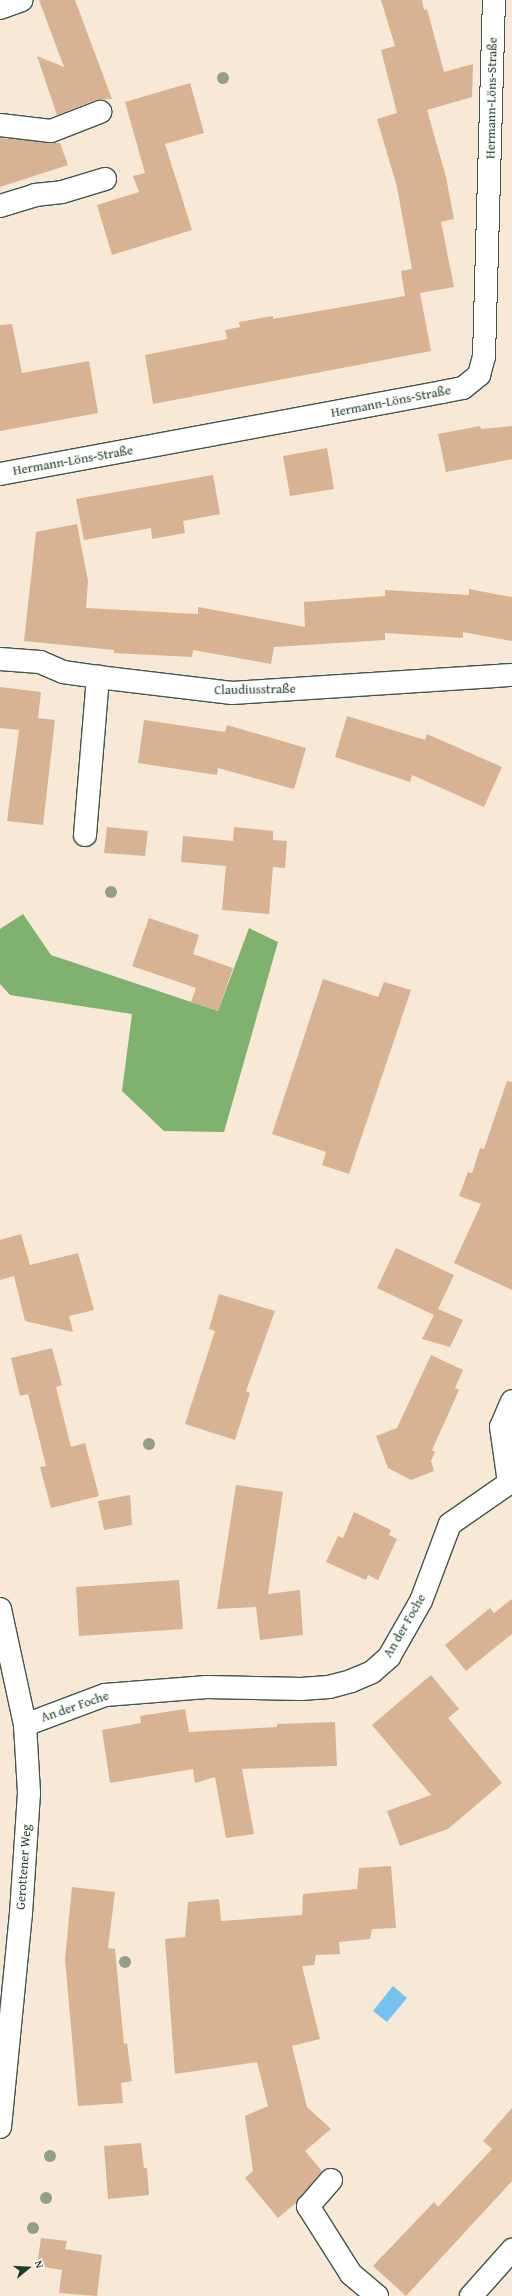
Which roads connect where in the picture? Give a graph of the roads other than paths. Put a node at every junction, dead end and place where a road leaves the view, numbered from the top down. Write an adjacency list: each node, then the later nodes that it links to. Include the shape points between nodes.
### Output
1 (22, 0): 3 (street)
2 (494, 0): 8 (street, Hermann-Löns-Straße, via 484,356 479,375 463,388)
3 (0, 8)
4 (100, 112): 5 (street, via 51,131)
5 (0, 125)
6 (105, 179): 7 (street)
7 (0, 206)
8 (0, 474)
9 (0, 659): 11 (street, Claudiusstraße, via 40,662 63,672)
10 (512, 674): 11 (street, Claudiusstraße, via 232,693)
11 (98, 677): 12 (street)
12 (85, 835)
13 (512, 1401): 14 (street, An der Foche, via 501,1427)
14 (511, 1482): 16 (street, An der Foche, via 450,1524 421,1601 389,1657 372,1672 351,1681 322,1687 207,1687 105,1695)
15 (0, 1609): 16 (street, Gerottener Weg)
16 (25, 1725): 17 (street, Gerottener Weg, via 29,1793)
17 (0, 2127)
18 (331, 2180): 20 (street, via 308,2206 351,2274)
19 (512, 2250): 21 (street)
20 (377, 2296)
21 (471, 2296)

